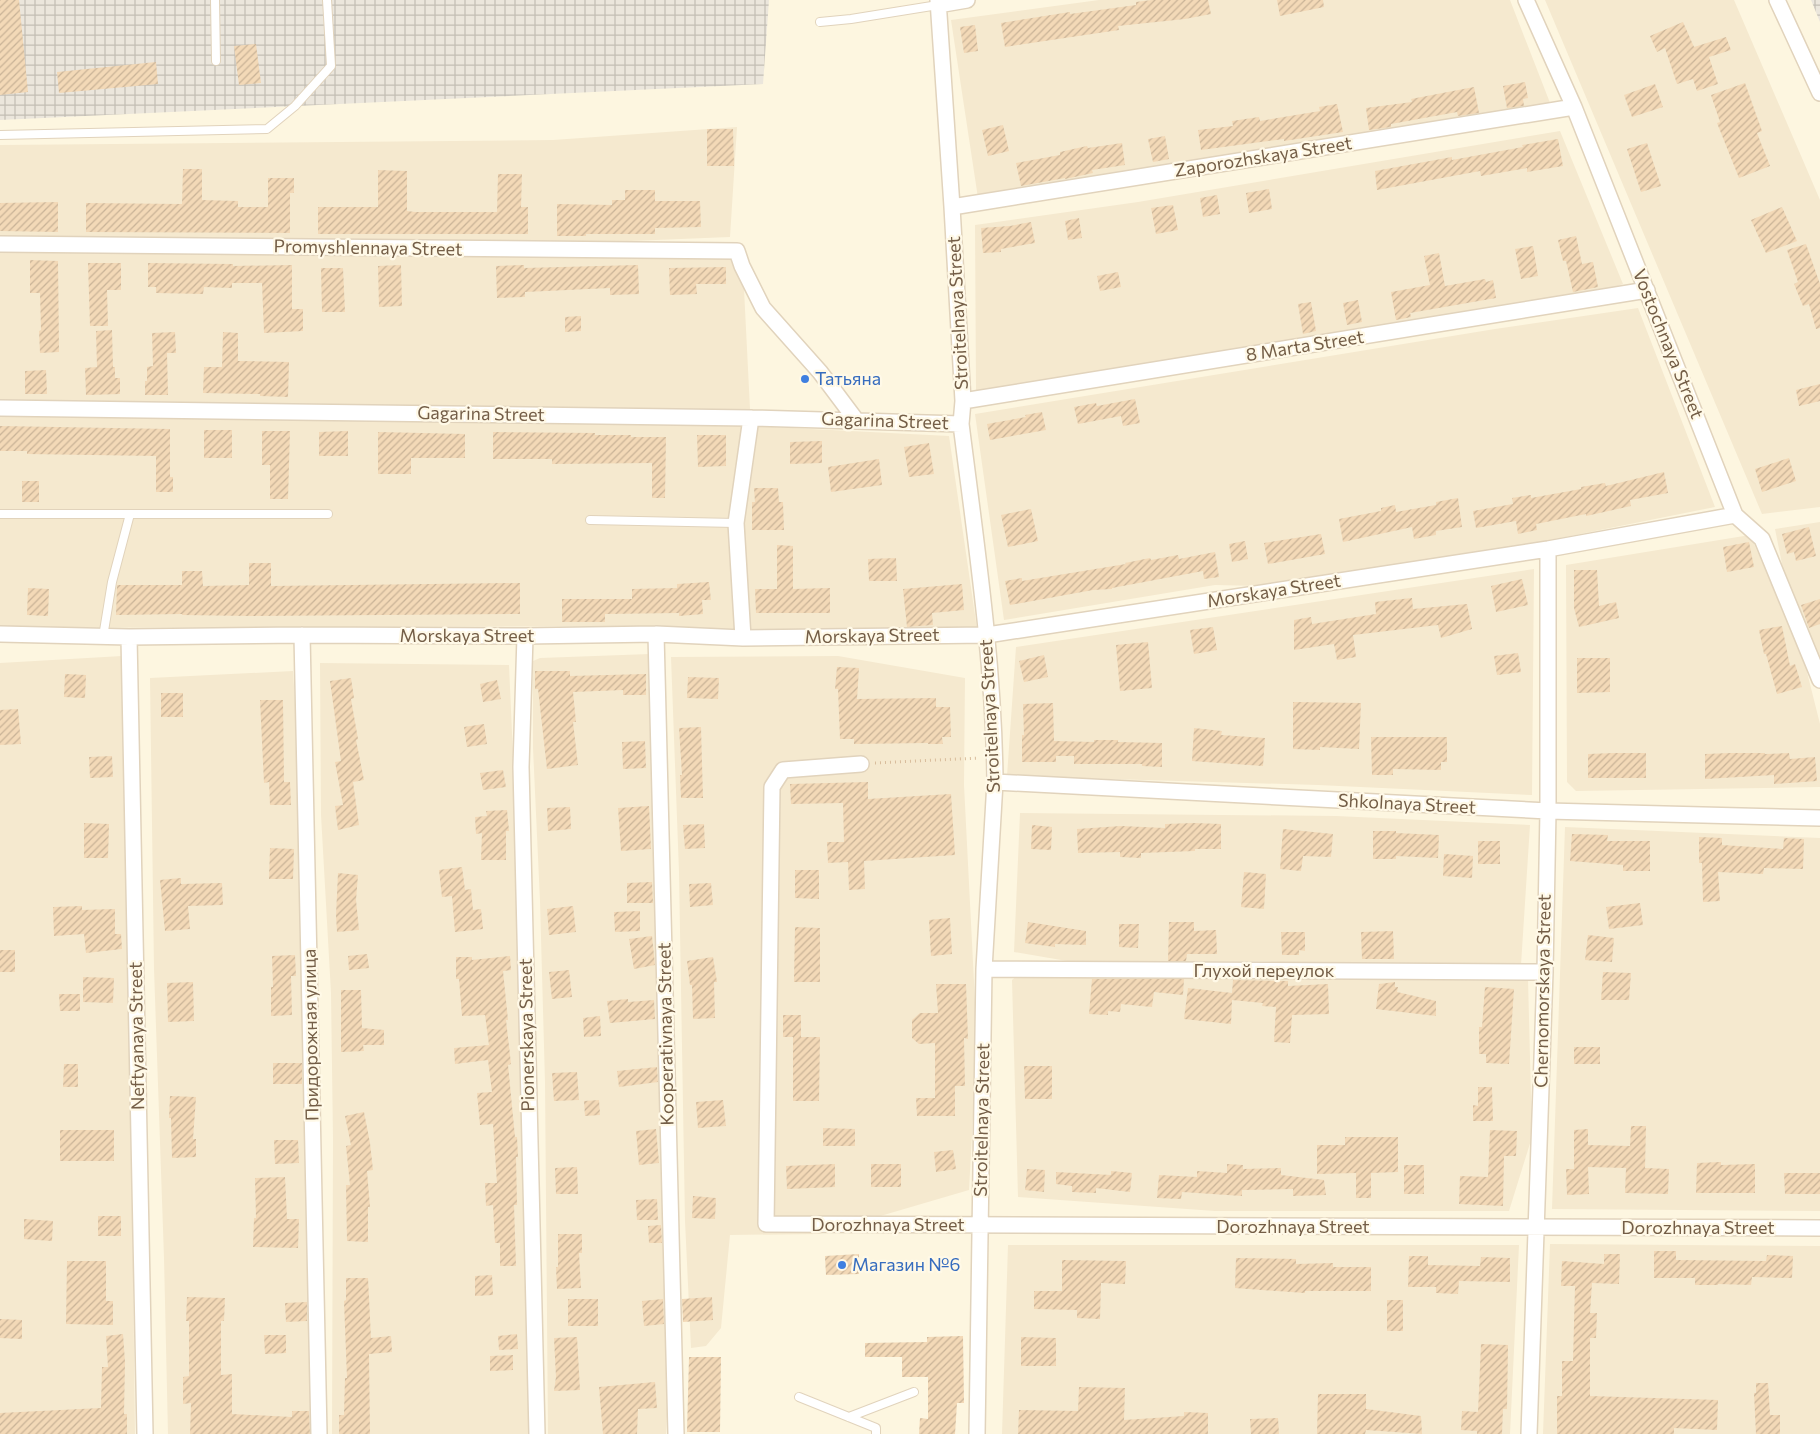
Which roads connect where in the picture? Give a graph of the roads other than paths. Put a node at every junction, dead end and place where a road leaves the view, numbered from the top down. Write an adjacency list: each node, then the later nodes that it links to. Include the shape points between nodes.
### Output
1 (215, 0): 8 (lane)
2 (327, 0): 11 (lane, via 331,66 295,106 267,129)
3 (968, 0): 6 (street)
4 (1526, 0): 10 (street, Vostochnaya Street)
5 (1777, 0): 9 (street)
6 (938, 2): 7 (lane); 12 (street, Stroitelnaya Street)
7 (820, 22)
8 (216, 61)
9 (1820, 93)
10 (1574, 107): 12 (street, Zaporozhskaya Street); 14 (street, Vostochnaya Street)
11 (0, 136)
12 (952, 207): 15 (street, Stroitelnaya Street)
13 (0, 244): 18 (street, Promyshlennaya Street, via 737,251 763,308 820,372)
14 (1646, 290): 15 (street, 8 Marta Street); 23 (street, Vostochnaya Street)
15 (963, 401): 19 (street, Stroitelnaya Street)
16 (0, 408): 17 (street, Gagarina Street)
17 (751, 418): 18 (street, Gagarina Street); 25 (street)
18 (856, 420): 19 (street, Gagarina Street)
19 (961, 424): 30 (street, Stroitelnaya Street)
20 (0, 514): 21 (lane)
21 (130, 514): 22 (lane); 32 (lane, via 112,582)
22 (328, 514)
23 (1735, 515): 26 (street, Morskaya Street); 35 (street, Vostochnaya Street, via 1762,539)
24 (590, 520): 25 (lane)
25 (736, 523): 34 (street)
26 (1548, 549): 30 (street, Morskaya Street); 38 (street, Chernomorskaya Street)
27 (0, 634): 32 (street, Morskaya Street)
28 (656, 634): 31 (street, Morskaya Street); 34 (street, Morskaya Street); 51 (street, Kooperativnaya Street)
29 (302, 635): 31 (street, Morskaya Street); 33 (street, Morskaya Street); 49 (street, Придорожная улица)
30 (987, 635): 34 (street, Morskaya Street); 37 (street, Stroitelnaya Street)
31 (525, 636): 50 (street, Pionerskaya Street, via 521,766)
32 (103, 637): 33 (street, Morskaya Street)
33 (129, 637): 48 (street, Neftyanaya Street)
34 (743, 638)
35 (1820, 680)
36 (861, 764): 42 (street, Dorozhnaya Street, via 783,770 772,787 766,1224)
37 (995, 782): 38 (street, Shkolnaya Street); 40 (street, Stroitelnaya Street)
38 (1548, 811): 39 (street, Shkolnaya Street); 41 (street, Chernomorskaya Street)
39 (1820, 818)
40 (984, 969): 41 (street, Глухой переулок); 42 (street, Stroitelnaya Street)
41 (1545, 972): 43 (street, Chernomorskaya Street)
42 (980, 1226): 43 (street, Dorozhnaya Street); 53 (street, Stroitelnaya Street)
43 (1536, 1228): 44 (street, Dorozhnaya Street); 54 (street, Chernomorskaya Street)
44 (1820, 1228)
45 (914, 1392): 47 (lane)
46 (799, 1397): 47 (lane)
47 (849, 1417): 52 (lane, via 876,1428)
48 (145, 1434)
49 (319, 1434)
50 (537, 1434)
51 (676, 1434)
52 (876, 1434)
53 (977, 1434)
54 (1529, 1434)

